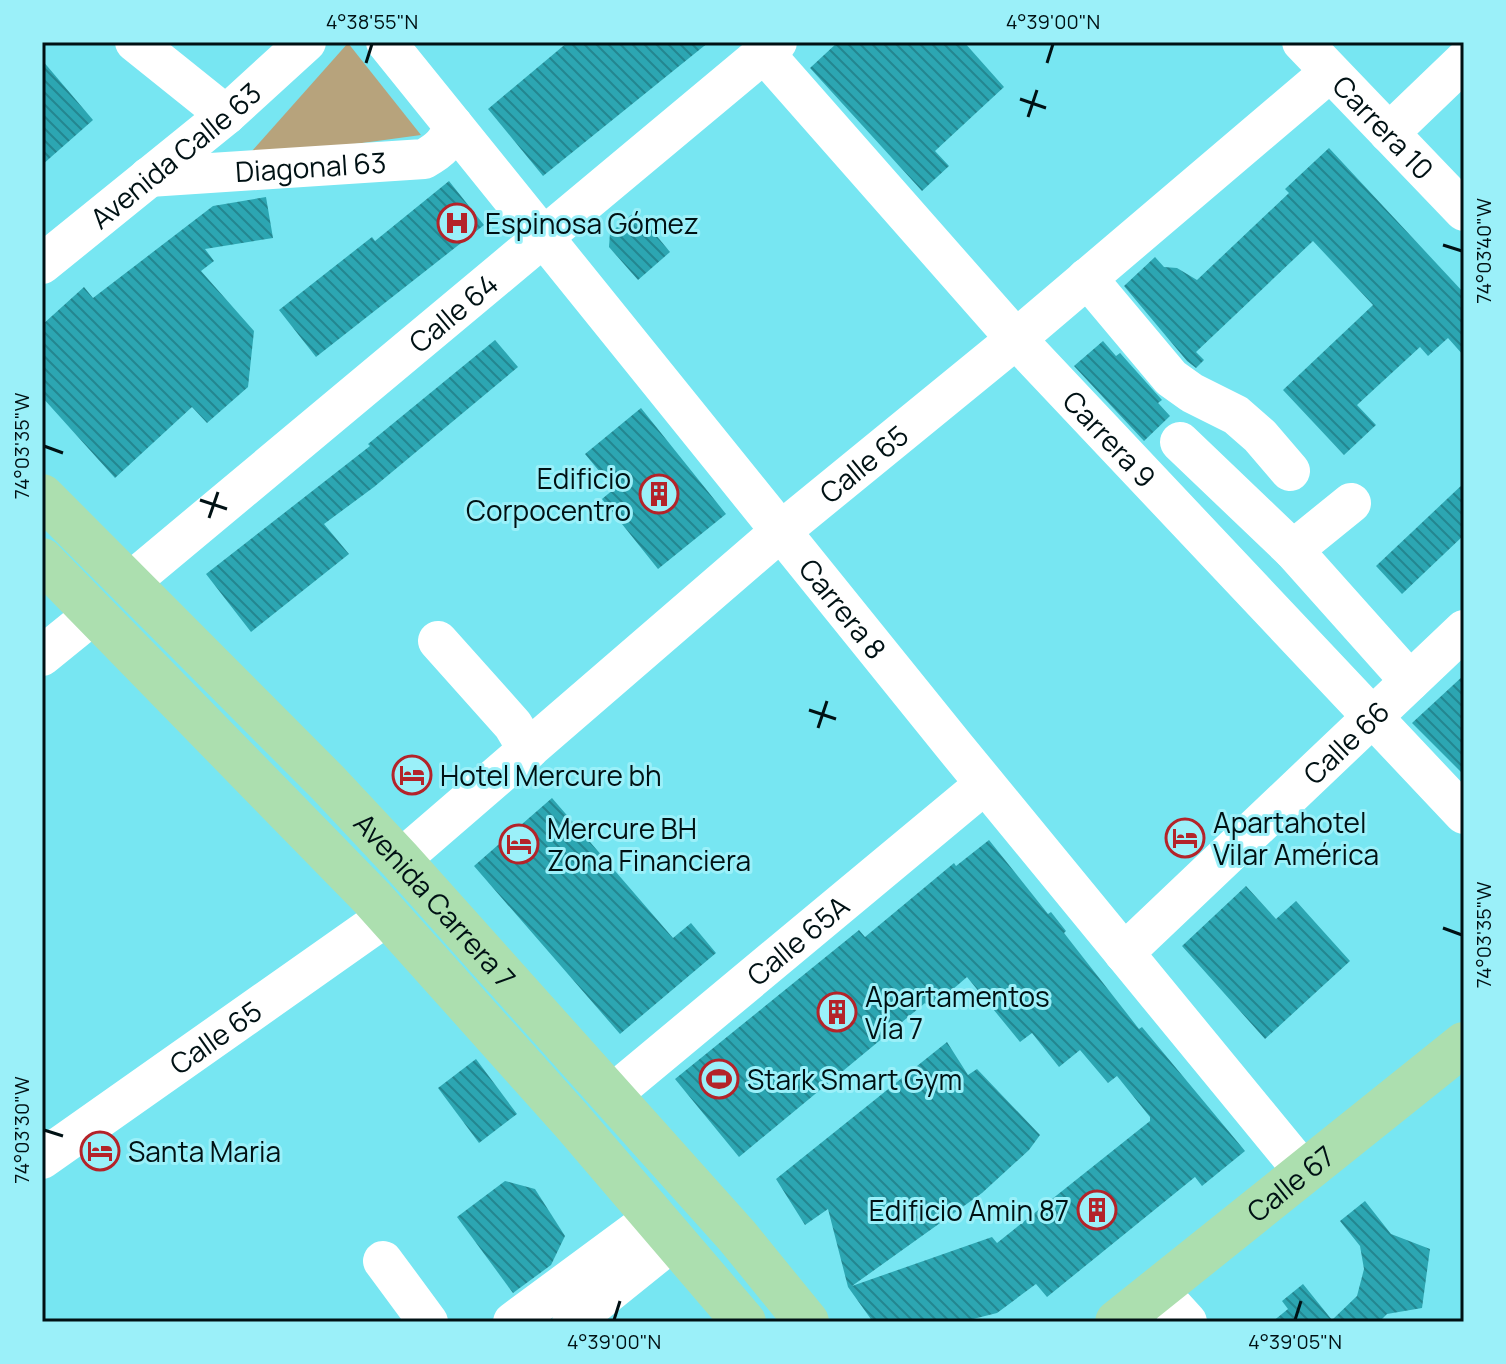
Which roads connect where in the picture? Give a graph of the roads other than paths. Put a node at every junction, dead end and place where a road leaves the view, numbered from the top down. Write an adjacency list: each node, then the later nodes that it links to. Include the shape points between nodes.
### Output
1 (135, 42): 8 (street)
2 (306, 42): 8 (street, Avenida Calle 63)
3 (386, 42): 9 (street, Carrera 8)
4 (1302, 42): 7 (street, Carrera 10)
5 (771, 48): 13 (street, Calle 64); 16 (street, Carrera 9)
6 (1464, 61): 10 (street)
7 (1330, 72): 10 (street, Carrera 10); 15 (street, Calle 65)
8 (226, 115): 11 (street, Avenida Calle 63)
9 (453, 125): 11 (street, Diagonal 63, via 440,150 424,159); 13 (street, Carrera 8)
10 (1389, 133): 12 (street, Carrera 10)
11 (149, 177): 14 (street, Avenida Calle 63)
12 (1464, 211)
13 (544, 237): 21 (street, Carrera 8); 24 (street, Calle 64)
14 (42, 264)
15 (1087, 278): 16 (street, Calle 65); 18 (street, via 1171,378 1236,415)
16 (1016, 339): 21 (street, Calle 65); 30 (street, Carrera 9)
17 (1180, 442): 22 (street)
18 (1290, 471)
19 (42, 496): 24 (main road, Avenida Carrera 7)
20 (1351, 503): 22 (street)
21 (781, 531): 31 (street, Calle 65); 32 (street, Carrera 8)
22 (1293, 550): 29 (street)
23 (42, 560): 25 (main road, Avenida Carrera 7)
24 (129, 583): 34 (main road, Avenida Carrera 7)
25 (95, 613): 28 (street); 35 (main road, Avenida Carrera 7)
26 (1464, 630): 29 (street, Calle 66)
27 (438, 641): 31 (street, via 513,725)
28 (42, 656)
29 (1410, 681): 30 (street, Calle 66)
30 (1374, 716): 33 (street, Carrera 9); 36 (street, Calle 66)
31 (528, 750): 34 (street, Calle 65)
32 (985, 784): 36 (street, Carrera 8); 38 (street, Calle 65A)
33 (1464, 814)
34 (400, 860): 38 (main road, Avenida Carrera 7)
35 (387, 916): 39 (street, Calle 65); 41 (main road, Avenida Carrera 7)
36 (1124, 953): 40 (street, Carrera 8)
37 (1464, 1044): 40 (main road, Calle 67)
38 (610, 1096): 48 (main road, Avenida Carrera 7)
39 (42, 1159)
40 (1304, 1172): 43 (main road, Calle 67)
41 (665, 1228): 45 (street); 46 (street); 47 (main road, Avenida Carrera 7)
42 (383, 1261): 44 (street)
43 (1157, 1289): 49 (main road, Calle 67); 50 (street)
44 (428, 1322)
45 (513, 1322)
46 (572, 1322)
47 (744, 1322)
48 (807, 1322)
49 (1117, 1322)
50 (1187, 1322)

